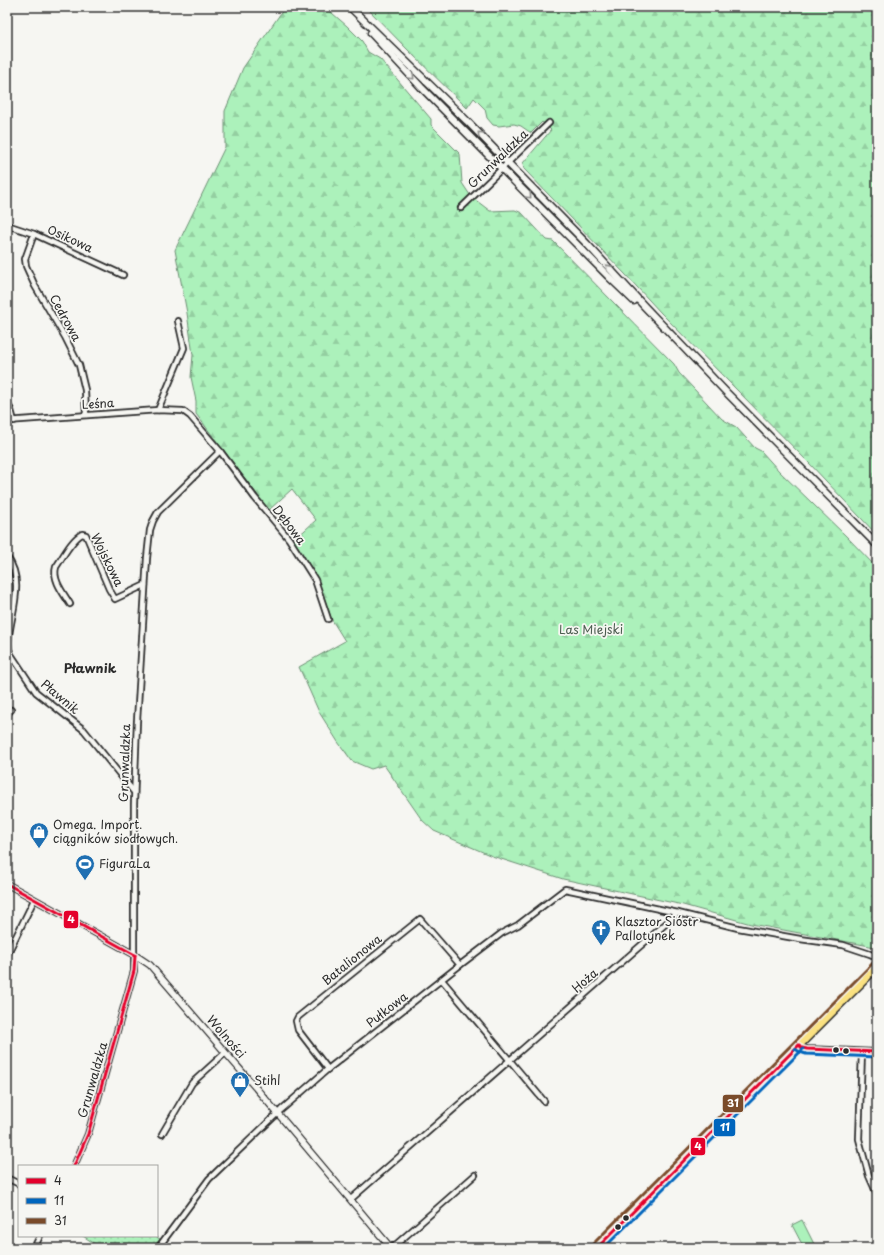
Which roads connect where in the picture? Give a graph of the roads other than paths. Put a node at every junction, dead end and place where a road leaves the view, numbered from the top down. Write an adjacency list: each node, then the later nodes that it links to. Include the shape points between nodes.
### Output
1 (349, 7): 3 (main road, one-way to 1); 4 (main road, one-way to 4, via 421,87)
2 (549, 124): 3 (street, Grunwaldzka)
3 (507, 163): 4 (street, Grunwaldzka); 10 (main road, one-way to 3)
4 (502, 168): 5 (street, Grunwaldzka); 10 (main road, one-way to 10, via 608,276)
5 (462, 208)
6 (7, 225): 7 (street, Osikowa)
7 (34, 234): 8 (street, Osikowa); 13 (street, Cedrowa, via 25,260 26,266 79,365 85,390)
8 (123, 275)
9 (178, 321): 12 (street, via 184,348)
10 (664, 327): 18 (main road)
11 (7, 403): 16 (street)
12 (158, 410): 13 (street, Leśna); 14 (street, Leśna, via 183,411)
13 (86, 415): 16 (street, Leśna)
14 (190, 416): 17 (street, Dębowa)
15 (7, 421): 16 (street, Leśna)
16 (14, 421)
17 (220, 451): 20 (street, Grunwaldzka, via 158,512 150,530); 22 (street, Dębowa, via 289,539 315,580)
18 (877, 545)
19 (7, 557): 23 (street, Pławnik, via 16,575 8,638 10,653 36,692 84,730)
20 (145, 585): 21 (street, Wojskowa, via 115,599 86,535 82,534 74,540 54,571 57,582); 23 (street, Grunwaldzka)
21 (70, 604)
22 (328, 619)
23 (134, 792): 28 (street, Grunwaldzka)
24 (7, 884): 25 (street, Wolności)
25 (34, 900): 27 (street); 28 (street, Wolności)
26 (678, 913): 29 (street, via 738,928 843,945); 30 (street, Pułkowa, via 565,889); 37 (street, Hoża)
27 (7, 955)
28 (135, 955): 36 (street, Wolności, via 150,965); 42 (street, Grunwaldzka, via 134,971 88,1134)
29 (877, 958)
30 (460, 965): 32 (street, Pułkowa); 38 (street, Batalionowa, via 420,918 298,1017 298,1030)
31 (877, 967): 33 (main road)
32 (442, 980): 37 (street); 38 (street, Pułkowa)
33 (799, 1046): 34 (street, via 804,1049); 52 (main road)
34 (862, 1052): 35 (street); 46 (street, via 860,1139 869,1176)
35 (877, 1052)
36 (225, 1053): 40 (street, Wolności); 41 (street, via 192,1083)
37 (510, 1061): 39 (street); 47 (street, Hoża)
38 (328, 1069): 40 (street, Pułkowa)
39 (544, 1101)
40 (278, 1113): 47 (street, Wolności); 50 (street, Pułkowa, via 209,1179)
41 (162, 1134)
42 (74, 1165)
43 (475, 1175): 51 (street)
44 (7, 1178): 45 (street)
45 (18, 1184)
46 (877, 1194)
47 (351, 1199): 51 (street, Wolności)
48 (40, 1237): 49 (street)
49 (34, 1248)
50 (158, 1248)
51 (392, 1248)
52 (597, 1248)

